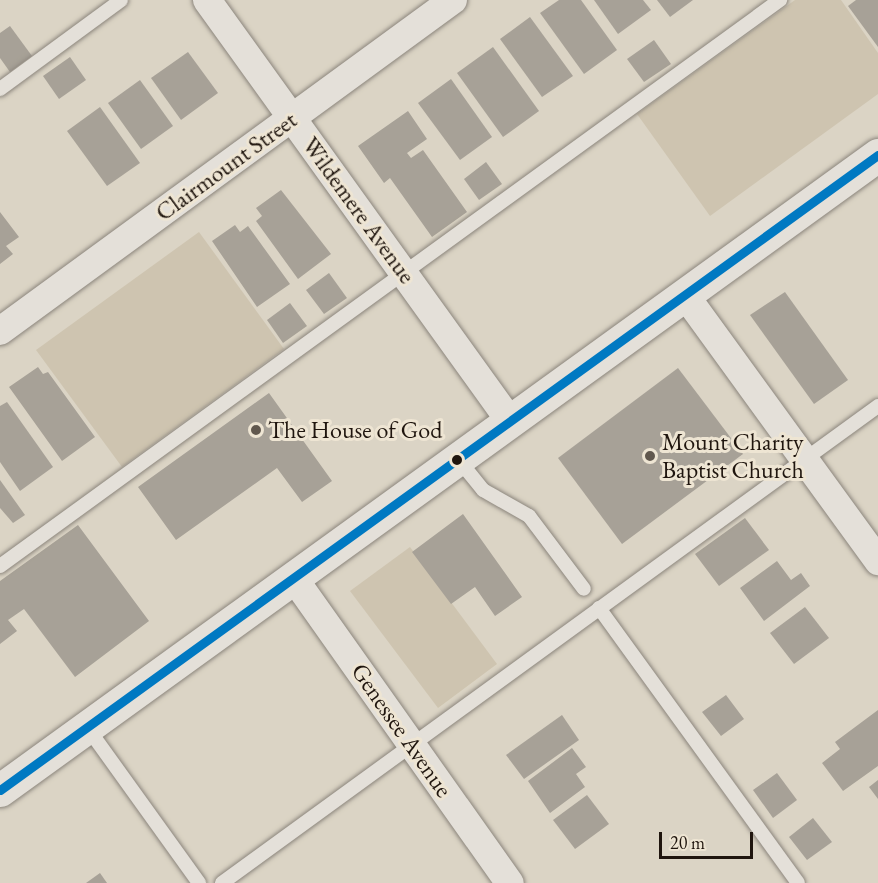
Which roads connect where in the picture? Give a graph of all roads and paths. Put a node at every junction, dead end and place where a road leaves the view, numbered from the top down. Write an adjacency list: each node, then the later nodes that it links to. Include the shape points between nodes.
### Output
1 (121, 0): 5 (lane)
2 (207, 0): 6 (street, Wildemere Avenue)
3 (453, 0): 6 (street, Clairmount Street)
4 (780, 0): 8 (lane)
5 (0, 89)
6 (292, 117): 8 (street, Wildemere Avenue); 10 (street, Clairmount Street)
7 (878, 155): 9 (street)
8 (403, 273): 12 (street, Wildemere Avenue); 16 (lane)
9 (685, 295): 12 (street); 14 (street)
10 (0, 331)
11 (878, 406): 14 (lane)
12 (510, 421): 13 (street)
13 (458, 459): 17 (street); 18 (lane, via 483,490 529,516)
14 (803, 460): 15 (street); 19 (lane)
15 (878, 561)
16 (0, 566)
17 (293, 578): 20 (street); 21 (street, Genessee Avenue)
18 (584, 589)
19 (599, 608): 21 (lane); 26 (lane)
20 (87, 727): 22 (street); 23 (lane)
21 (412, 745): 24 (lane); 25 (street, Genessee Avenue)
22 (0, 790)
23 (199, 883)
24 (222, 883)
25 (510, 883)
26 (798, 883)

